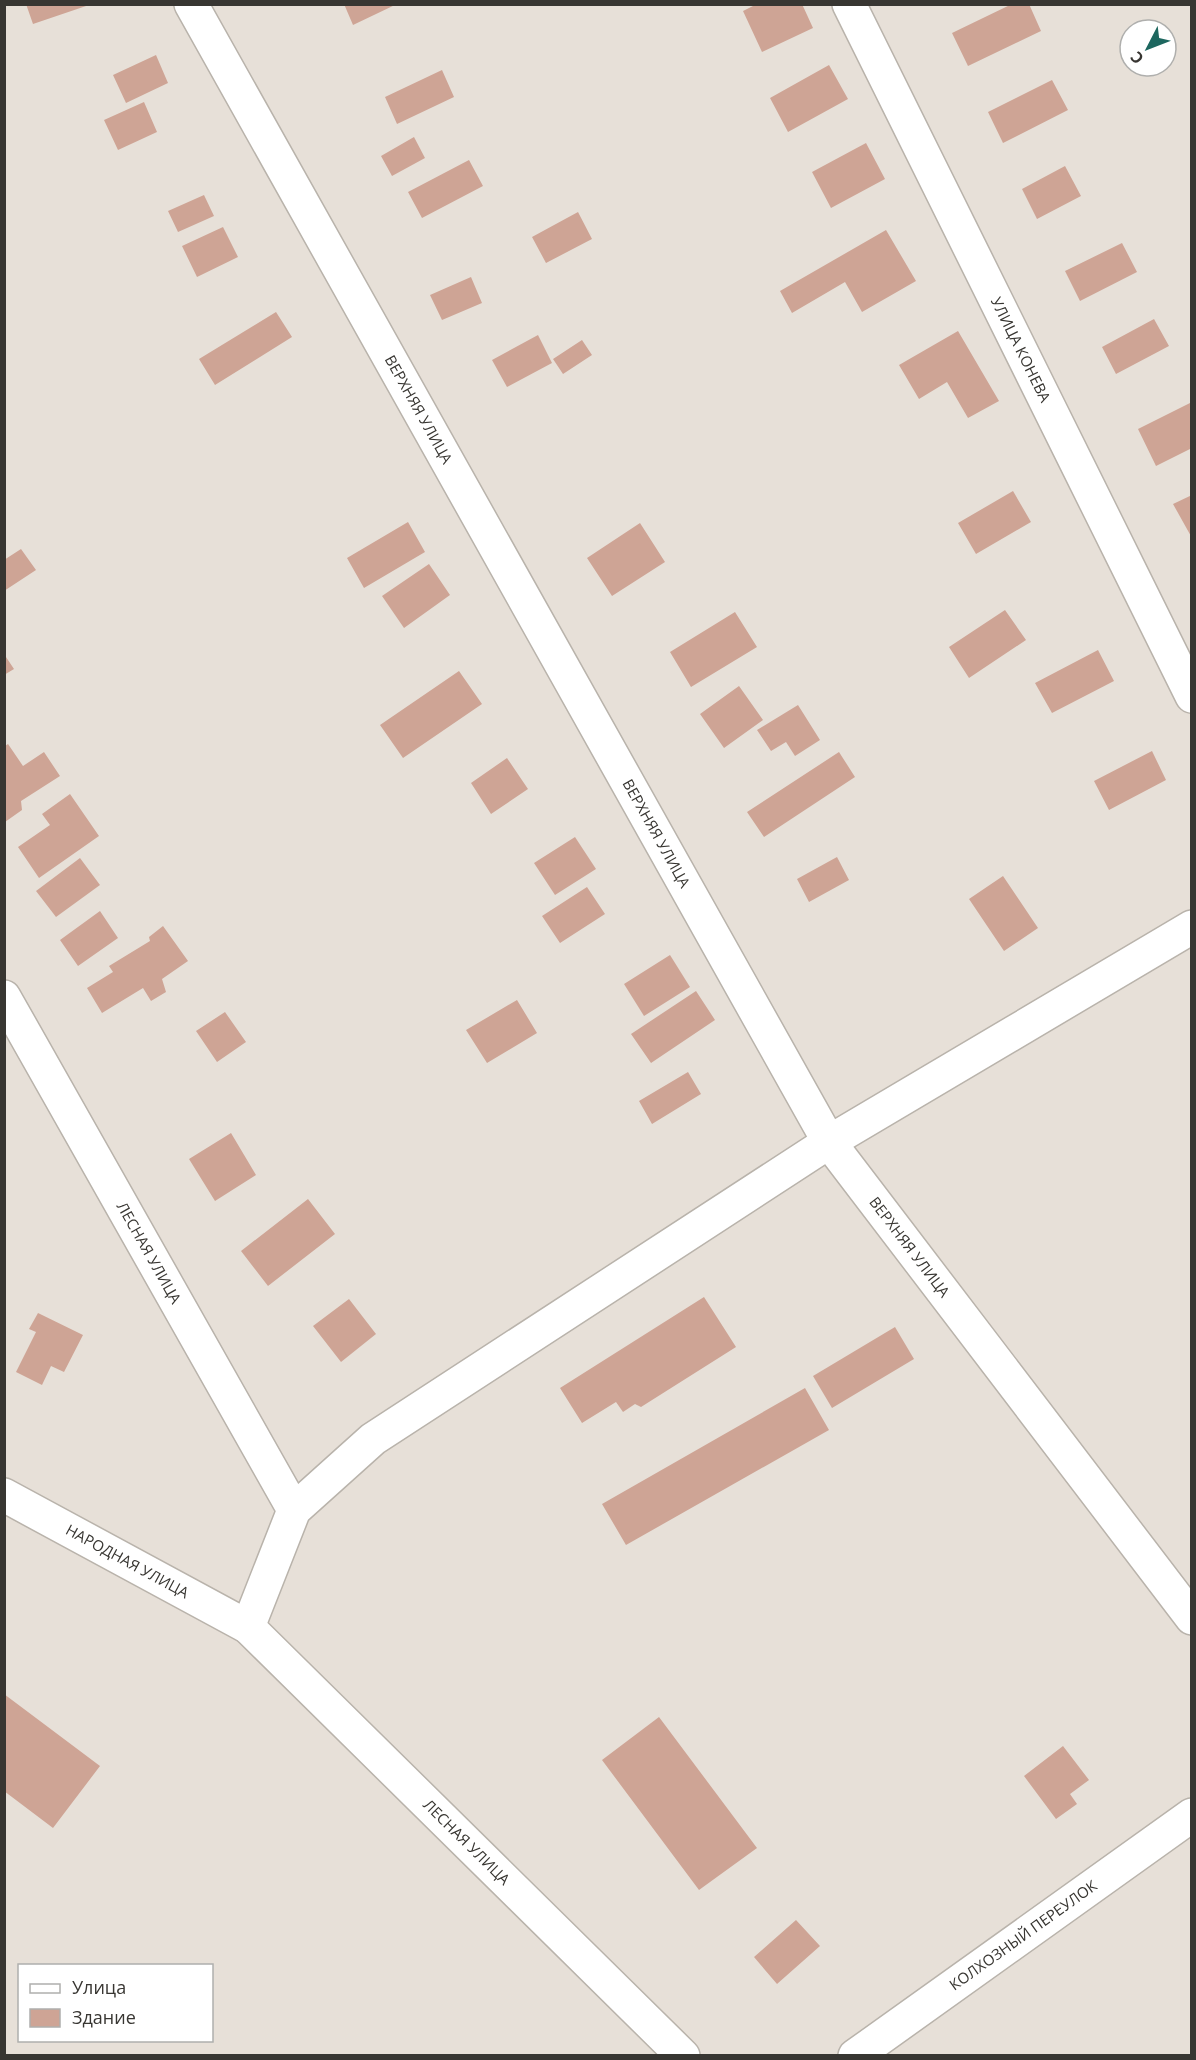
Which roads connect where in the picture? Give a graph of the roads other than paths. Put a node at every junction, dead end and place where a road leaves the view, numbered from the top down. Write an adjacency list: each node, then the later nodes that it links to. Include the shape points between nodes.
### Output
1 (191, 4): 6 (street, ВЕРХНЯЯ УЛИЦА)
2 (849, 4): 3 (street, УЛИЦА КОНЕВА)
3 (1191, 696)
4 (1191, 927): 6 (street)
5 (4, 997): 8 (street, ЛЕСНАЯ УЛИЦА)
6 (829, 1142): 8 (street, via 373,1439); 9 (street, ВЕРХНЯЯ УЛИЦА)
7 (4, 1495): 10 (street, НАРОДНАЯ УЛИЦА)
8 (294, 1510): 10 (street)
9 (1191, 1618)
10 (248, 1627): 12 (street, ЛЕСНАЯ УЛИЦА)
11 (1191, 1815): 13 (street, КОЛХОЗНЫЙ ПЕРЕУЛОК)
12 (683, 2055)
13 (855, 2055)

